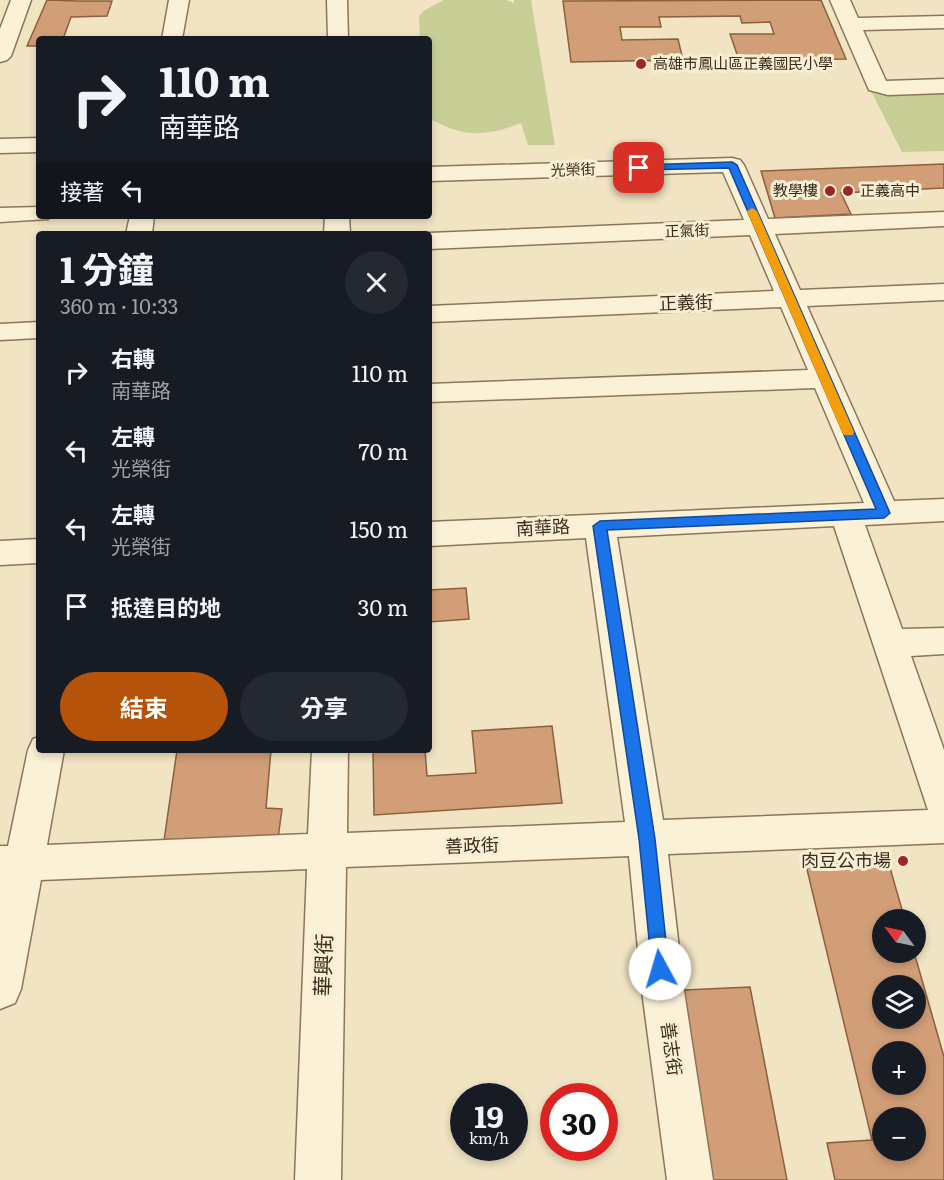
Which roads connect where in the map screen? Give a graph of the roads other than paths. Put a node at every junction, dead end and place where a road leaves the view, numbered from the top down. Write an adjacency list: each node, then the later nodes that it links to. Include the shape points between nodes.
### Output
1 (21, 0): 9 (street)
2 (179, 0): 7 (street)
3 (337, 0): 8 (street)
4 (840, 0): 6 (street)
5 (944, 22): 6 (street)
6 (850, 24): 10 (street, via 877,85)
7 (173, 36)
8 (338, 36)
9 (0, 56)
10 (944, 86)
11 (36, 145): 12 (street)
12 (0, 146)
13 (432, 174): 17 (street, 光榮街, via 732,165)
14 (36, 214): 15 (street)
15 (0, 215)
16 (944, 219): 17 (street, 正氣街)
17 (760, 229): 18 (street, 正氣街); 20 (street, 光榮街)
18 (432, 241)
19 (944, 292): 20 (street, 正義街)
20 (789, 298): 21 (street, 正義街); 24 (street, 光榮街)
21 (432, 314)
22 (36, 330): 23 (street)
23 (0, 332)
24 (825, 379): 25 (street); 27 (street, 光榮街)
25 (432, 393)
26 (944, 510): 27 (street, 南華路)
27 (884, 513): 28 (street, 南華路)
28 (846, 515): 29 (street, 南華路); 34 (street)
29 (600, 526): 30 (street, 南華路); 40 (street, 善志街)
30 (432, 534)
31 (36, 551): 32 (street)
32 (0, 553)
33 (944, 640): 34 (street)
34 (890, 643): 35 (street)
35 (930, 722): 38 (street)
36 (44, 753): 42 (street)
37 (330, 753): 41 (street, 華興街)
38 (944, 804)
39 (944, 826): 40 (street, 善政街)
40 (647, 839): 41 (street, 善政街); 45 (street, 善志街, via 663,991)
41 (328, 851): 42 (street, 善政街); 44 (street, 華興街)
42 (12, 863): 43 (street)
43 (0, 989)
44 (318, 1180)
45 (690, 1180)

